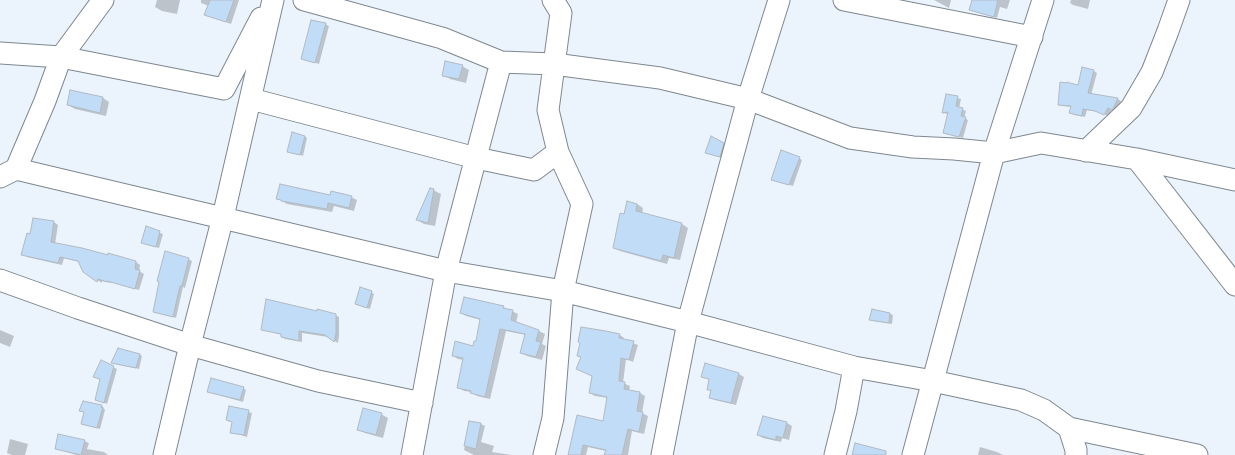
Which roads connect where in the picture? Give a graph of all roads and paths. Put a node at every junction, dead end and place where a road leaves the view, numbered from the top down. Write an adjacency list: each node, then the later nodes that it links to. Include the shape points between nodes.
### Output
1 (102, 0): 11 (street)
2 (272, 0): 11 (street, via 224,90); 14 (street)
3 (304, 0): 12 (street, via 442,38)
4 (553, 0): 13 (street, via 561,13)
5 (779, 0): 15 (street)
6 (844, 0): 9 (street)
7 (1043, 0): 9 (street)
8 (1179, 0): 16 (street, via 1152,72 1131,108)
9 (1032, 37): 18 (street)
10 (0, 54): 11 (street)
11 (61, 57): 21 (street, via 45,101)
12 (501, 62): 13 (street); 19 (street)
13 (554, 64): 15 (street, via 660,78); 17 (street, via 548,110)
14 (251, 99): 19 (street); 23 (street)
15 (748, 99): 18 (street, via 850,138 913,147); 28 (street)
16 (1086, 151): 18 (street, via 1041,144); 20 (street)
17 (558, 152): 19 (street, via 534,170); 27 (street, via 582,204)
18 (994, 153): 31 (street)
19 (476, 158): 24 (street)
20 (1137, 159): 22 (street); 26 (street)
21 (8, 173): 23 (street)
22 (1235, 180)
23 (223, 217): 24 (street); 29 (street)
24 (446, 271): 27 (street); 32 (street)
25 (0, 280): 29 (street)
26 (1235, 285)
27 (563, 291): 28 (street); 36 (street, via 553,418)
28 (688, 322): 30 (street); 37 (street)
29 (190, 345): 32 (street, via 318,381); 34 (street)
30 (854, 367): 31 (street); 38 (street)
31 (933, 380): 33 (street, via 1021,400 1044,410); 39 (street)
32 (422, 402): 35 (street)
33 (1069, 428): 40 (street); 41 (street)
34 (164, 455)
35 (412, 455)
36 (544, 455)
37 (662, 455)
38 (836, 455)
39 (913, 455)
40 (1076, 455)
41 (1198, 455)

